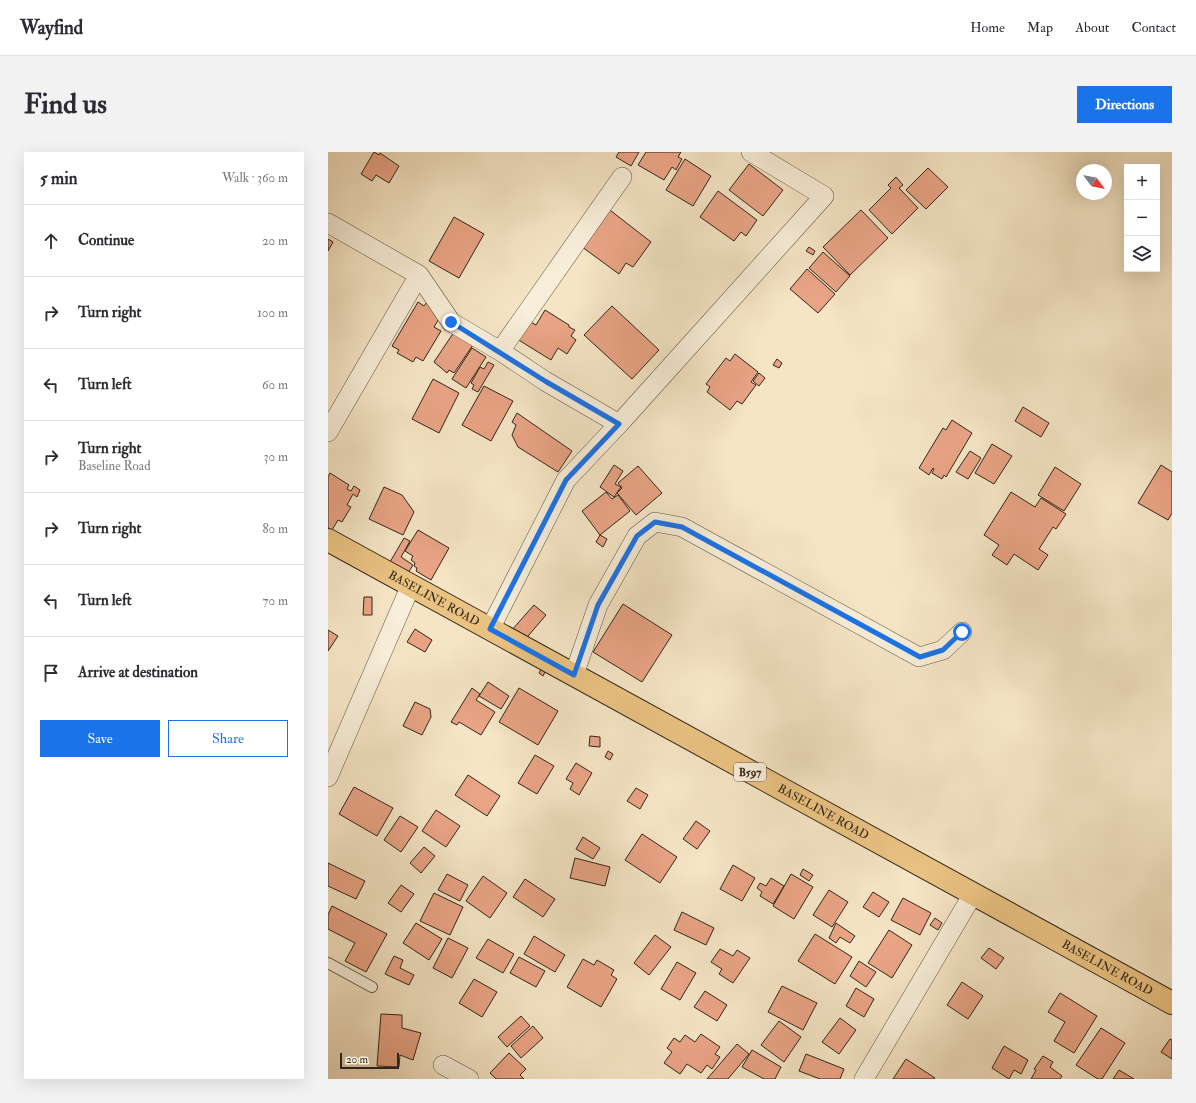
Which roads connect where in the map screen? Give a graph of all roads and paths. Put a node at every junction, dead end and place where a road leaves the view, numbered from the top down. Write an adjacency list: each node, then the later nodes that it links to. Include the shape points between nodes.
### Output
1 (751, 152): 6 (street, via 824,196)
2 (622, 177): 5 (street)
3 (328, 222): 4 (street)
4 (419, 275): 5 (street, via 451,322); 7 (street)
5 (500, 351): 6 (street, via 545,381)
6 (619, 424): 10 (street, via 566,480)
7 (328, 432)
8 (328, 540): 9 (main road, BASELINE ROAD / B597)
9 (411, 585): 10 (main road, BASELINE ROAD / B597); 13 (street)
10 (490, 629): 12 (main road, BASELINE ROAD / B597)
11 (962, 632): 12 (street, via 943,650 920,657 682,527 655,522 637,536 598,605)
12 (574, 675): 14 (main road, BASELINE ROAD / B597)
13 (328, 777)
14 (973, 894): 17 (main road, BASELINE ROAD / B597); 20 (street)
15 (328, 963): 16 (lane)
16 (372, 987)
17 (1172, 1003)
18 (443, 1065): 19 (street)
19 (469, 1079)
20 (864, 1079)

